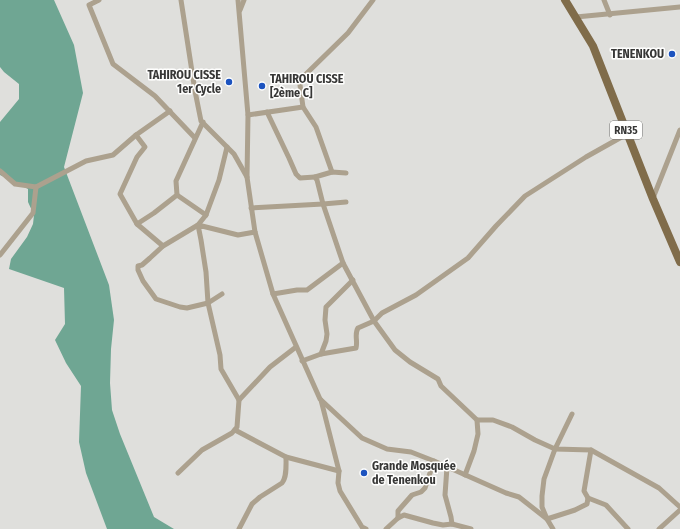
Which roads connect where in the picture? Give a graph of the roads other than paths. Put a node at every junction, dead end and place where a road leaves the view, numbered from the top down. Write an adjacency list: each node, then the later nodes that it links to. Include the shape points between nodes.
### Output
1 (99, 0): 13 (street, via 90,5 113,64 155,96)
2 (181, 0): 16 (street, via 195,91)
3 (238, 0): 9 (street)
4 (244, 0): 9 (street)
5 (373, 0): 12 (street, via 348,33 302,79 300,86)
6 (565, 0): 11 (main road, RN35)
7 (604, 0): 10 (street)
8 (680, 7): 10 (street)
9 (239, 14): 15 (street)
10 (610, 15): 11 (street)
11 (576, 17): 18 (main road, RN35, via 593,46)
12 (303, 107): 14 (street); 23 (street, via 316,127)
13 (170, 111): 19 (street); 20 (street)
14 (267, 112): 15 (street); 26 (street, via 296,174 300,178)
15 (248, 115): 25 (street)
16 (203, 122): 20 (street); 21 (street)
17 (680, 130): 29 (street)
18 (627, 134): 29 (main road, RN35); 45 (street, via 525,196 468,258 416,295 382,313)
19 (136, 135): 27 (street, via 113,155 86,161); 34 (street, via 145,147 137,157 120,194)
20 (195, 138): 28 (street, via 176,181)
21 (227, 147): 25 (street); 33 (street, via 219,180)
22 (0, 171): 27 (street, via 15,184)
23 (332, 172): 24 (street); 26 (street)
24 (346, 173)
25 (247, 177): 32 (street)
26 (315, 177): 31 (street, via 318,180)
27 (36, 187): 38 (street, via 33,213)
28 (177, 195): 33 (street); 34 (street)
29 (653, 199): 39 (main road, RN35)
30 (346, 202): 31 (street)
31 (323, 204): 32 (street); 40 (street)
32 (251, 208): 36 (street)
33 (206, 215): 35 (street)
34 (137, 224): 37 (street)
35 (198, 225): 36 (street, via 238,236); 37 (street); 44 (street)
36 (255, 232): 43 (street)
37 (163, 246): 44 (street, via 138,266 143,281 156,299 186,308)
38 (0, 255)
39 (680, 262)
40 (343, 264): 41 (street); 43 (street, via 307,290)
41 (353, 280): 45 (street); 47 (street, via 326,307 327,334)
42 (222, 294): 44 (street)
43 (273, 294): 46 (street)
44 (208, 303): 50 (street, via 221,369)
45 (374, 321): 47 (street, via 356,330 356,348); 52 (street, via 394,350 438,379 441,386)
46 (296, 347): 48 (street); 50 (street, via 270,367)
47 (320, 354): 48 (street)
48 (302, 361): 49 (street)
49 (320, 399): 57 (street, via 362,438 387,450 411,452); 59 (street)
50 (239, 400): 53 (street)
51 (572, 414): 54 (street)
52 (477, 420): 54 (street, via 493,420 512,427); 61 (street, via 478,434)
53 (235, 430): 56 (street); 60 (street, via 202,450)
54 (555, 449): 55 (street); 66 (street, via 544,479 542,496 542,507)
55 (591, 450): 62 (street, via 584,491); 63 (street, via 659,488)
56 (286, 457): 59 (street); 70 (street, via 284,481 252,504)
57 (434, 461): 58 (street); 65 (street, via 425,488 412,495 398,511)
58 (447, 467): 61 (street); 67 (street, via 445,495)
59 (339, 471): 68 (street, via 340,491)
60 (178, 473)
61 (465, 475): 66 (street, via 506,494 519,497)
62 (588, 498): 66 (street, via 586,504 575,510); 73 (street, via 606,505)
63 (680, 507)
64 (680, 510): 74 (street)
65 (398, 518): 67 (street, via 404,515 443,525); 69 (street)
66 (547, 519): 72 (street)
67 (452, 524): 71 (street)
68 (363, 528)
69 (390, 528)
70 (239, 529)
71 (471, 529)
72 (553, 529)
73 (628, 529)
74 (659, 529)

